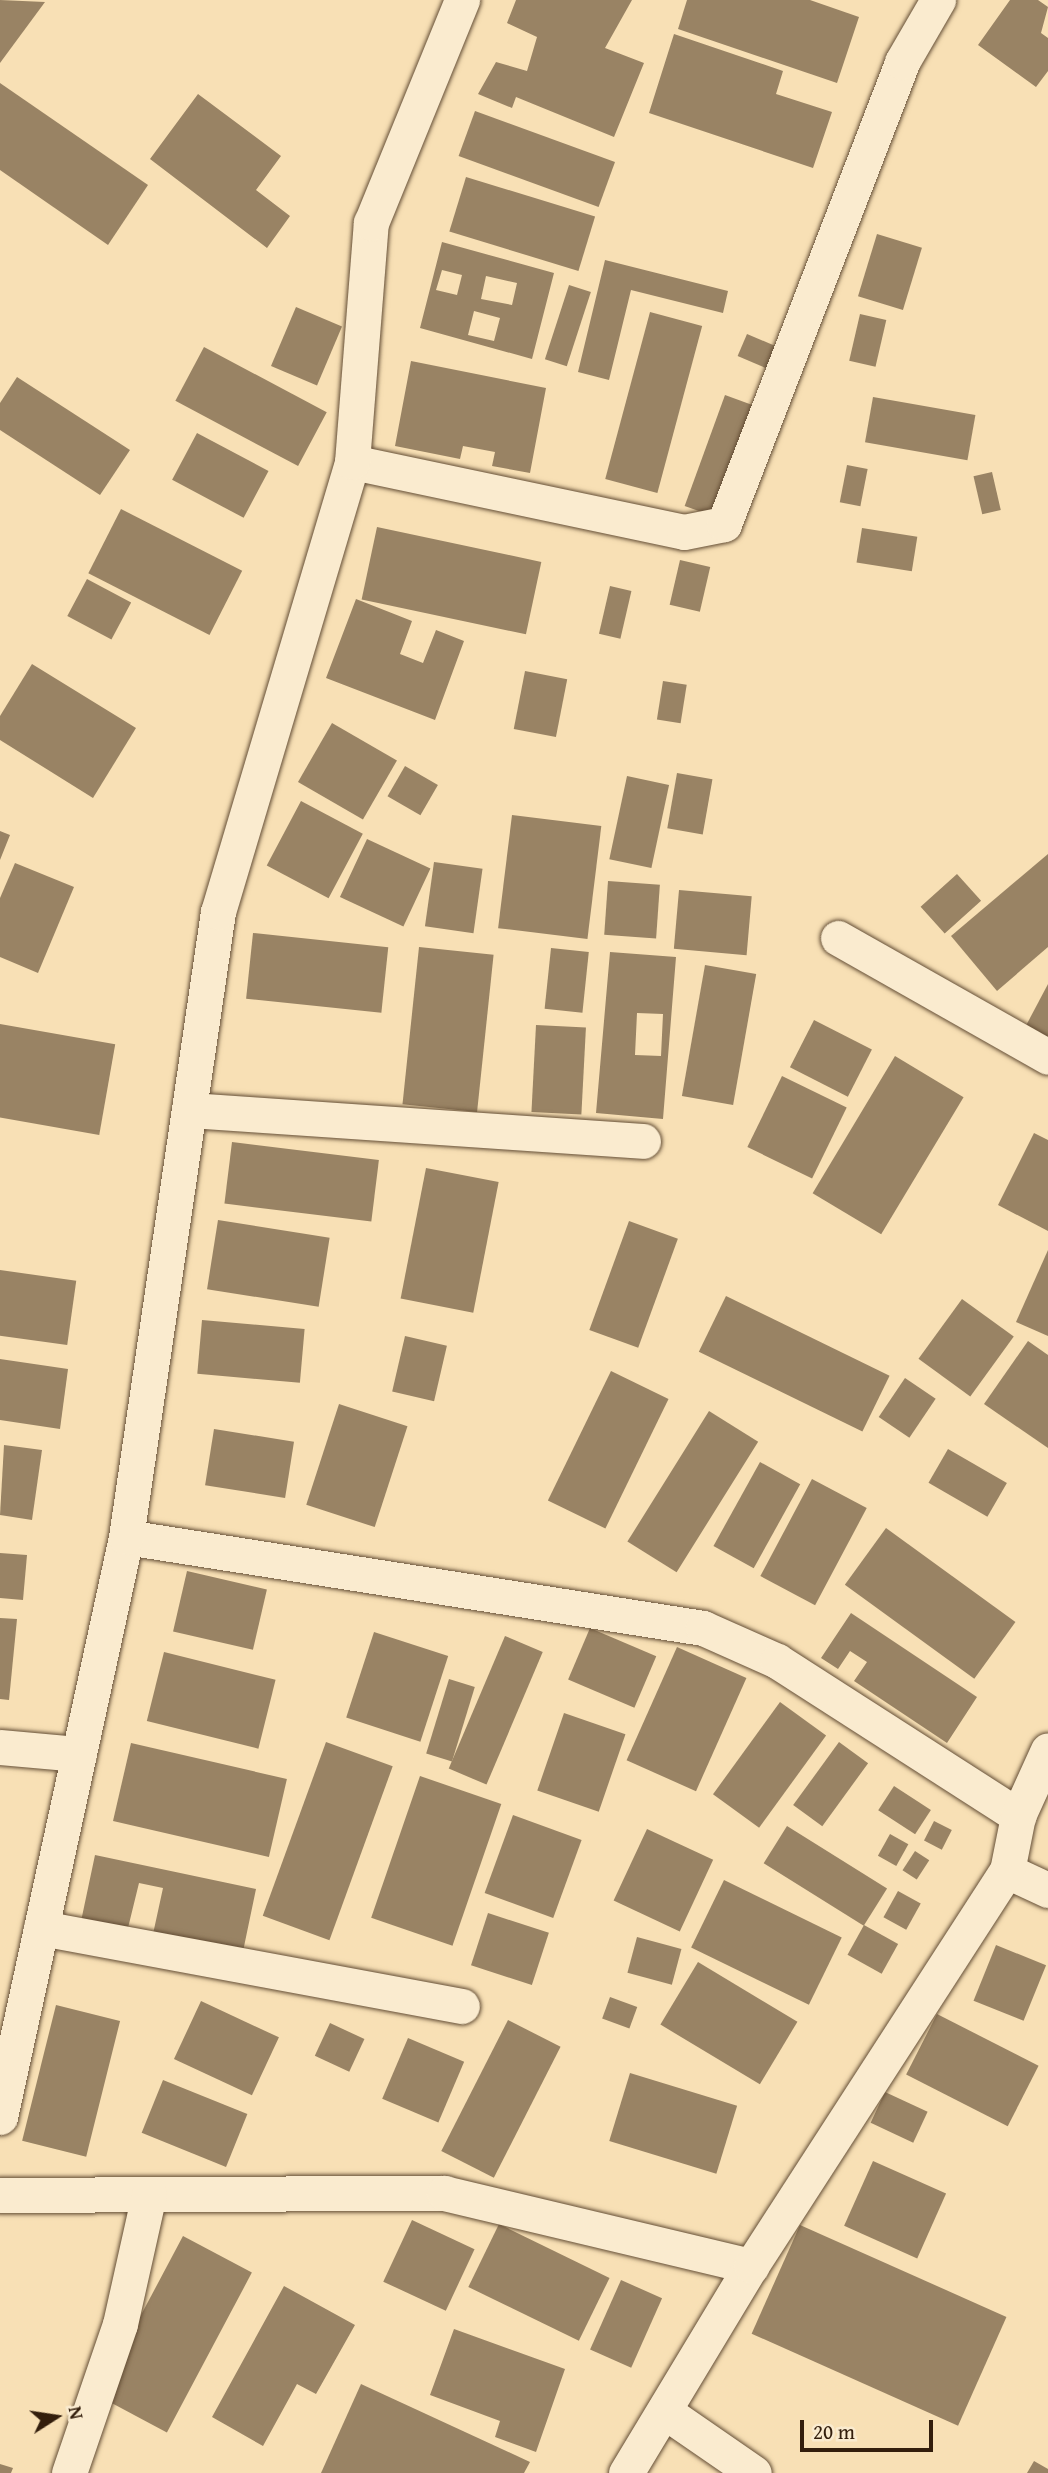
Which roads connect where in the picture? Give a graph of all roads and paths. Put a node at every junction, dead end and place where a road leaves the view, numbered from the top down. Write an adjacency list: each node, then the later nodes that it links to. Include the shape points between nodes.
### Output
1 (462, 0): 3 (street, via 371,223)
2 (938, 0): 3 (street, via 902,62 724,524 684,532)
3 (352, 462): 6 (street, via 218,912)
4 (838, 938): 5 (street)
5 (1048, 1057)
6 (189, 1110): 7 (street); 8 (street)
7 (642, 1141)
8 (126, 1536): 11 (street); 12 (street, via 704,1628 777,1661)
9 (0, 1747): 11 (street)
10 (1048, 1750): 12 (street)
11 (79, 1754): 15 (street)
12 (1018, 1816): 13 (street)
13 (1007, 1871): 14 (street); 20 (street)
14 (1048, 1890)
15 (41, 1928): 16 (street); 17 (street)
16 (462, 2006)
17 (0, 2117)
18 (149, 2194): 19 (street); 20 (street, via 444,2193); 22 (street, via 120,2324)
19 (0, 2195)
20 (751, 2266): 21 (street)
21 (664, 2411): 23 (street); 24 (street)
22 (69, 2473)
23 (626, 2473)
24 (754, 2473)

